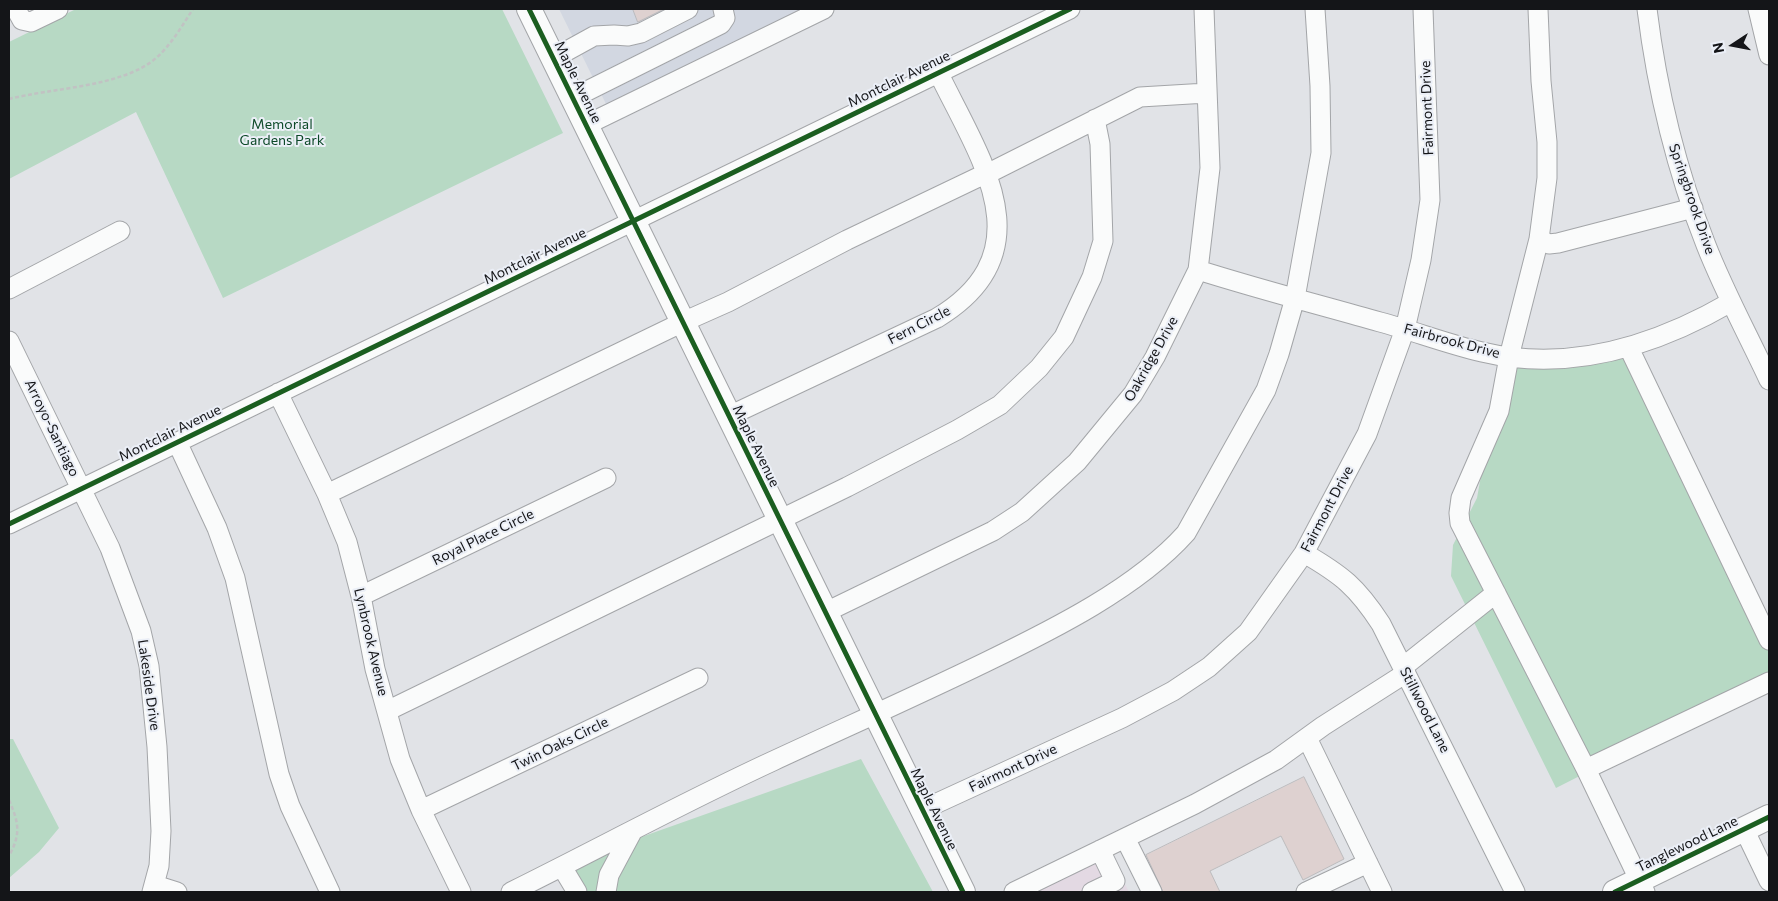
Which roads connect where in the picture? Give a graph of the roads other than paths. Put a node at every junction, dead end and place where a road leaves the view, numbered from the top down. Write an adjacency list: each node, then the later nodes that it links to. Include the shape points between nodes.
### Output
1 (16, 9): 2 (street, via 22,20 31,22)
2 (58, 9)
3 (529, 9): 15 (main road, Maple Avenue)
4 (688, 9): 15 (street, via 641,33 594,36)
5 (724, 9): 18 (street, via 721,24)
6 (824, 9): 20 (street)
7 (1070, 9): 16 (street, Montclair Avenue)
8 (1204, 9): 17 (street, Oakridge Drive)
9 (1315, 9): 28 (street, via 1322,153)
10 (1423, 9): 31 (street, Fairmont Drive, via 1430,200 1422,260)
11 (1538, 9): 25 (street, via 1547,142 1547,178)
12 (1648, 9): 22 (street, Springbrook Drive, via 1654,65 1676,159)
13 (1758, 9): 14 (street)
14 (1769, 55)
15 (554, 58): 18 (main road, Maple Avenue)
16 (938, 72): 21 (street, Fern Circle); 23 (street, Montclair Avenue)
17 (1207, 93): 19 (street, via 1140,97); 26 (street, Oakridge Drive, via 1210,168)
18 (573, 98): 20 (main road, Maple Avenue)
19 (1095, 118): 21 (street); 42 (street, via 1100,144 1103,241 1092,277 1064,337 1054,350 1000,405 856,482)
20 (586, 125): 23 (main road, Maple Avenue)
21 (987, 173): 30 (street); 37 (street, Fern Circle, via 994,192 998,229 989,265 968,296 937,318)
22 (1693, 208): 25 (street, via 1558,243 1549,244); 29 (street, Springbrook Drive)
23 (633, 221): 30 (main road, Maple Avenue); 36 (street, Montclair Avenue)
24 (120, 231): 27 (street)
25 (1539, 239): 34 (street)
26 (1198, 270): 28 (street, Fairbrook Drive); 47 (street, Oakridge Drive, via 1133,394 1089,449 1047,492 993,531)
27 (9, 289)
28 (1295, 298): 31 (street, Fairbrook Drive); 53 (street, via 1266,390 1186,533 1172,548 1084,612)
29 (1731, 302): 33 (street, Fairbrook Drive, via 1671,333); 35 (street, Springbrook Drive)
30 (683, 322): 37 (main road, Maple Avenue); 41 (street)
31 (1405, 329): 34 (street, Fairbrook Drive); 44 (street, Fairmont Drive, via 1367,434)
32 (9, 341): 40 (street, Arroyo-Santiago)
33 (1628, 348): 34 (street, Fairbrook Drive, via 1578,358); 48 (street)
34 (1510, 357): 45 (street, via 1499,411 1461,498 1458,513)
35 (1769, 380)
36 (278, 393): 38 (street, Montclair Avenue); 41 (street, Lynbrook Avenue)
37 (729, 416): 42 (main road, Maple Avenue)
38 (177, 442): 40 (street, Montclair Avenue); 70 (street, via 217,528 235,578 279,774 290,806)
39 (606, 478): 46 (street, Royal Place Circle)
40 (82, 488): 43 (street, Montclair Avenue); 68 (street, Lakeside Drive, via 132,602 149,666 161,831)
41 (328, 494): 46 (street, Lynbrook Avenue, via 347,542)
42 (779, 518): 47 (main road, Maple Avenue); 52 (street)
43 (9, 524)
44 (1304, 553): 49 (street, Stillwood Lane, via 1335,571 1362,595); 57 (street, Fairmont Drive, via 1248,632 1188,682 1122,718)
45 (1496, 593): 49 (street); 55 (street)
46 (361, 596): 52 (street, Lynbrook Avenue)
47 (826, 612): 53 (main road, Maple Avenue)
48 (1769, 640)
49 (1405, 670): 54 (street); 81 (street, Stillwood Lane)
50 (698, 678): 56 (street, Twin Oaks Circle)
51 (1769, 682): 55 (street)
52 (387, 711): 56 (street, Lynbrook Avenue, via 400,759)
53 (876, 715): 57 (main road, Maple Avenue); 60 (street, via 772,761)
54 (1307, 738): 61 (street, via 1268,764); 63 (street)
55 (1586, 769): 66 (street)
56 (421, 810): 71 (street, Lynbrook Avenue)
57 (922, 810): 75 (main road, Maple Avenue)
58 (1769, 817): 59 (main road, Tanglewood Lane)
59 (1744, 829): 65 (street); 66 (main road, Tanglewood Lane)
60 (632, 832): 64 (street); 74 (street, via 609,875)
61 (1125, 838): 62 (street); 78 (street)
62 (1100, 850): 67 (street); 76 (street)
63 (1368, 863): 79 (street); 80 (street)
64 (562, 867): 72 (street); 73 (street)
65 (1769, 881)
66 (1642, 886): 82 (main road, Tanglewood Lane)
67 (1118, 887): 77 (street)
68 (154, 889): 69 (street)
69 (177, 892)
70 (330, 892)
71 (462, 892)
72 (511, 892)
73 (577, 892)
74 (606, 892)
75 (962, 892)
76 (1014, 892)
77 (1092, 892)
78 (1152, 892)
79 (1306, 892)
80 (1382, 892)
81 (1515, 892)
82 (1615, 892)

